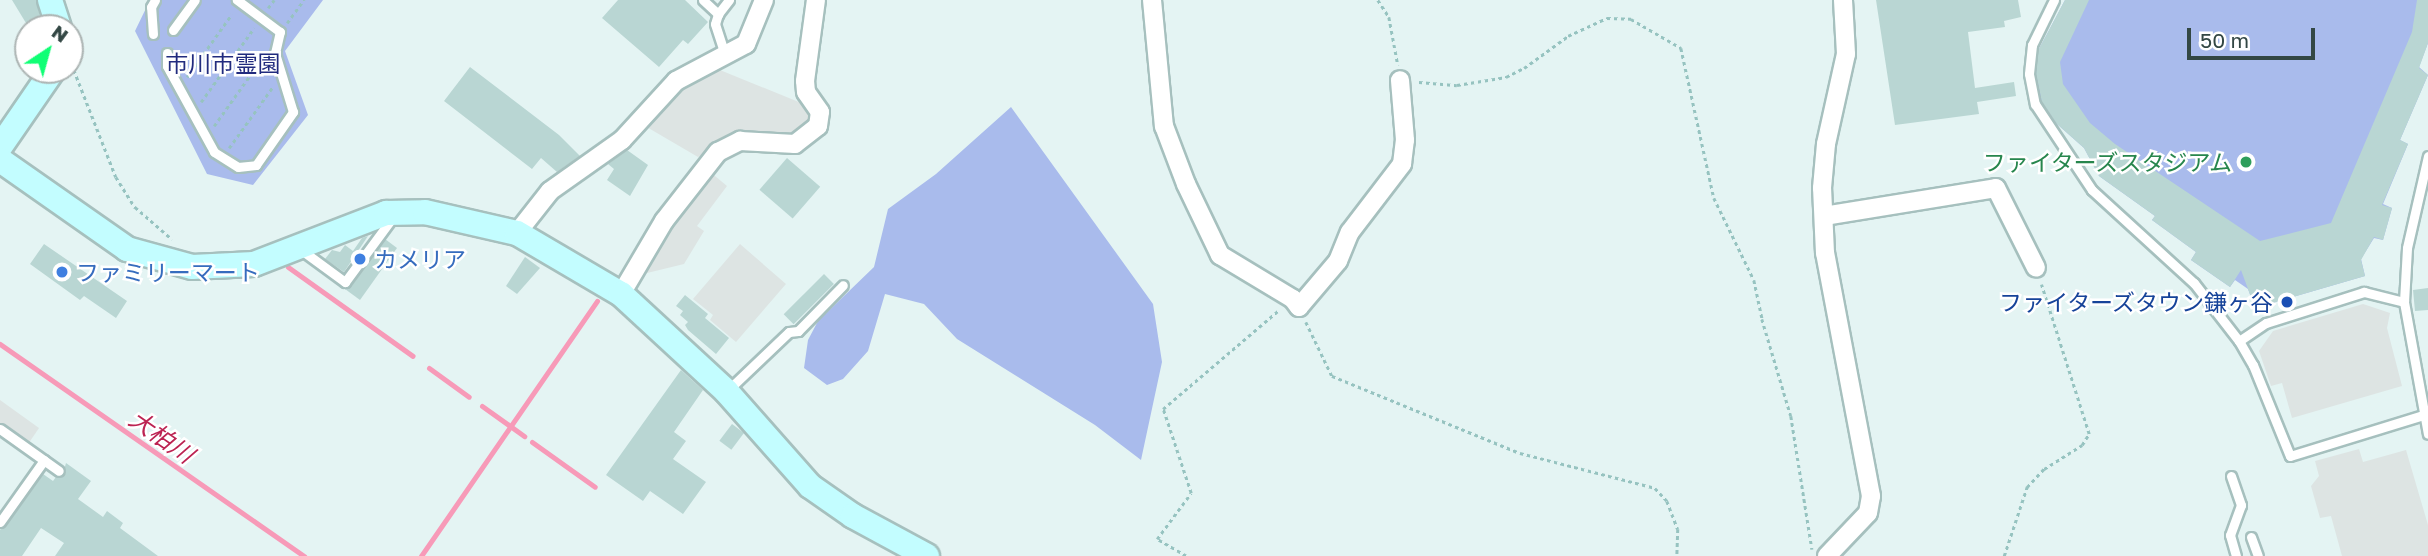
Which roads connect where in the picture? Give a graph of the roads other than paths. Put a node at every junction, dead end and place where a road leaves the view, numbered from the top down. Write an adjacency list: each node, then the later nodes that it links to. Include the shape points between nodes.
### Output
1 (155, 0): 13 (lane, via 151,7)
2 (195, 0): 12 (lane)
3 (703, 0): 11 (lane)
4 (729, 0): 11 (lane)
5 (764, 0): 15 (street, via 746,44)
6 (816, 0): 27 (street, via 805,81 806,92 820,112 818,126 795,144 740,141 718,152 664,221)
7 (1152, 0): 16 (street, via 1164,126 1186,184 1220,255 1296,303 1338,261 1350,232 1402,164 1405,140)
8 (1843, 0): 22 (street, via 1846,54 1826,144)
9 (2054, 0): 29 (lane, via 2032,45 2029,74 2035,103 2092,190 2194,283)
10 (238, 1): 14 (lane, via 280,32 275,53 292,115 256,164 238,167 221,159 167,66)
11 (718, 14): 15 (lane, via 715,24)
12 (173, 30)
13 (153, 34)
14 (167, 52)
15 (725, 54): 23 (street, via 676,81 622,140 551,191)
16 (1400, 80)
17 (43, 84): 18 (street)
18 (0, 147)
19 (2428, 156): 28 (lane, via 2407,248)
20 (0, 160): 24 (street, via 127,249 162,261 202,268 254,264)
21 (386, 213): 23 (street, via 425,212); 24 (street); 24 (lane, via 390,221 345,282)
22 (1824, 216): 25 (street, via 1996,188); 40 (street, via 1839,339 1871,496 1868,513)
23 (517, 233): 27 (street)
24 (299, 248)
25 (2036, 268)
26 (843, 285): 30 (lane, via 799,331 789,332)
27 (621, 294): 30 (street)
28 (2404, 302): 29 (lane, via 2364,292 2266,323); 31 (lane)
29 (2239, 341): 31 (lane, via 2290,456)
30 (726, 391): 39 (street, via 810,486 853,516)
31 (2423, 415): 33 (lane)
32 (0, 429): 34 (lane)
33 (2428, 434)
34 (44, 460): 35 (lane); 37 (lane)
35 (59, 471)
36 (2231, 476): 41 (lane, via 2241,505 2230,534)
37 (0, 522)
38 (2251, 537): 42 (lane)
39 (928, 556)
40 (1827, 556)
41 (2236, 556)
42 (2258, 556)

